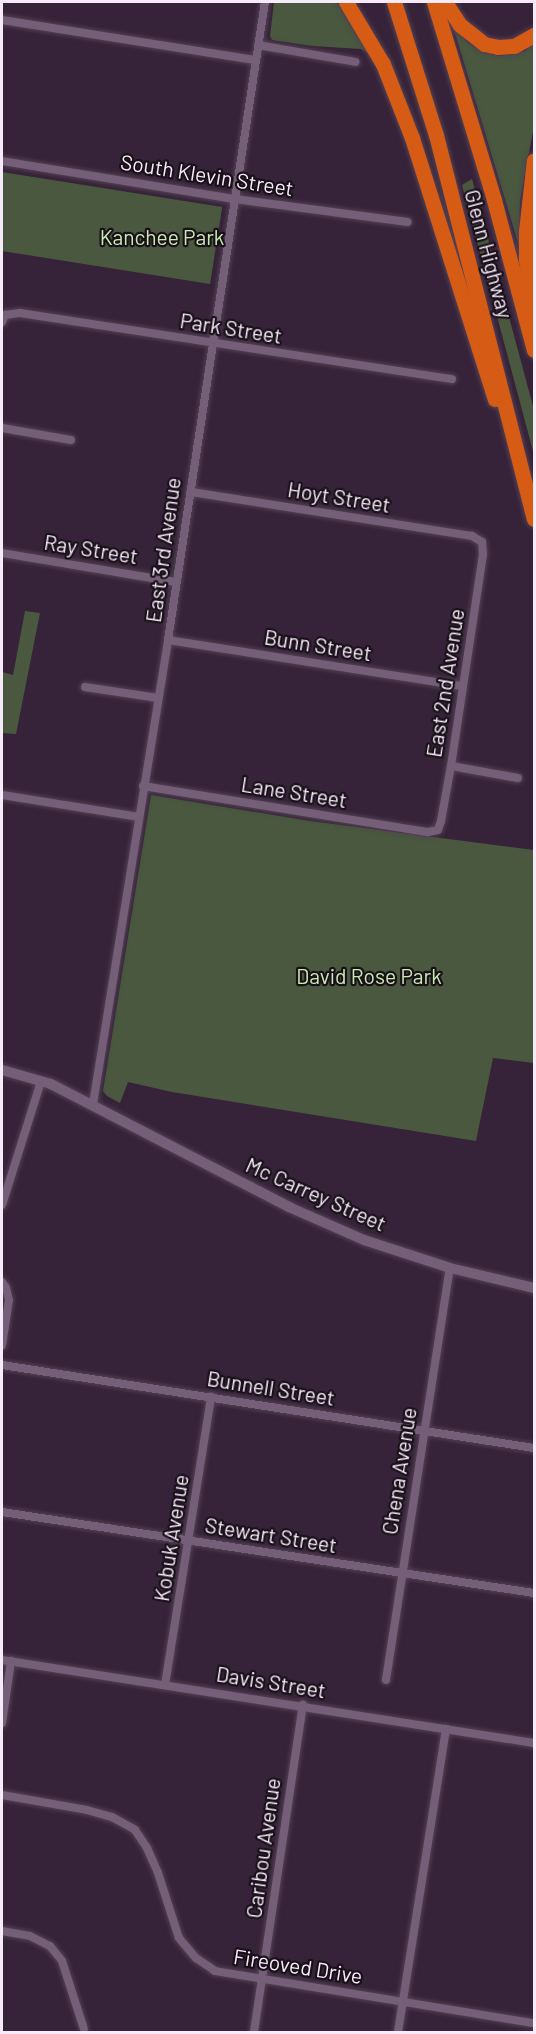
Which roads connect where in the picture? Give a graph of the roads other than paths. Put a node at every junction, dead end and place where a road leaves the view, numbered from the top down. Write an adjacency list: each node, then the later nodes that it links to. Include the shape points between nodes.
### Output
1 (265, 2): 8 (street, East 3rd Avenue)
2 (346, 2): 23 (highway, via 383,64 412,138)
3 (394, 2): 23 (highway, Glenn Highway, via 436,135)
4 (434, 2): 18 (highway, Glenn Highway)
5 (445, 2): 7 (highway, via 460,25 484,44 514,46)
6 (2, 20): 9 (street)
7 (534, 36)
8 (258, 45): 9 (street, East 3rd Avenue); 10 (street)
9 (255, 60): 13 (street, East 3rd Avenue)
10 (356, 62)
11 (534, 160): 15 (highway, via 526,240)
12 (2, 161): 13 (street, South Klevin Street)
13 (235, 199): 14 (street, South Klevin Street); 17 (street, East 3rd Avenue)
14 (407, 222)
15 (534, 314)
16 (3, 318): 17 (street, Park Street, via 20,313)
17 (212, 343): 19 (street, Park Street); 22 (street, East 3rd Avenue)
18 (534, 350)
19 (452, 379)
20 (2, 428): 21 (street)
21 (70, 440)
22 (190, 492): 25 (street, Hoyt Street, via 472,536); 27 (street, East 3rd Avenue)
23 (528, 492): 24 (highway, Glenn Highway)
24 (534, 519)
25 (482, 542): 29 (street, East 2nd Avenue)
26 (2, 553): 27 (street, Ray Street)
27 (175, 582): 28 (street, East 3rd Avenue)
28 (168, 640): 29 (street, Bunn Street); 31 (street, East 3rd Avenue)
29 (462, 686): 32 (street, East 2nd Avenue)
30 (85, 687): 31 (street)
31 (158, 698): 34 (street, East 3rd Avenue)
32 (451, 766): 33 (street); 37 (street, East 2nd Avenue)
33 (518, 777)
34 (143, 786): 36 (street, East 3rd Avenue); 37 (street, Lane Street, via 428,832)
35 (2, 795): 36 (street)
36 (139, 817): 40 (street, East 3rd Avenue)
37 (438, 830)
38 (2, 1070): 39 (street, Mc Carrey Street)
39 (41, 1081): 40 (street, Mc Carrey Street); 41 (street)
40 (93, 1104): 42 (street, Mc Carrey Street, via 289,1207 364,1240)
41 (2, 1205)
42 (450, 1268): 44 (street, Mc Carrey Street); 48 (street, Chena Avenue)
43 (2, 1282): 45 (street, via 9,1300)
44 (534, 1288)
45 (2, 1345)
46 (2, 1365): 47 (street, Bunnell Street)
47 (211, 1397): 48 (street, Bunnell Street); 51 (street, Kobuk Avenue)
48 (425, 1430): 49 (street, Bunnell Street); 52 (street, Chena Avenue)
49 (534, 1448)
50 (2, 1512): 51 (street, Stewart Street)
51 (189, 1541): 52 (street, Stewart Street); 57 (street, Kobuk Avenue)
52 (401, 1573): 53 (street, Stewart Street); 56 (street, Chena Avenue)
53 (534, 1593)
54 (2, 1660): 55 (street, Davis Street)
55 (11, 1661): 57 (street, Davis Street); 59 (street)
56 (386, 1680)
57 (165, 1684): 58 (street, Davis Street)
58 (303, 1705): 60 (street, Davis Street); 64 (street, Caribou Avenue)
59 (2, 1723)
60 (446, 1729): 61 (street, Davis Street); 65 (street)
61 (534, 1743)
62 (2, 1795): 64 (street, Fireoved Drive, via 87,1810 112,1817 135,1830 158,1873 179,1938 196,1958 215,1971)
63 (2, 1931): 67 (street, via 30,1936 50,1946 69,1977)
64 (262, 1980): 65 (street, Fireoved Drive); 68 (street, Caribou Avenue)
65 (403, 2000): 66 (street, Fireoved Drive); 69 (street)
66 (534, 2023)
67 (84, 2029)
68 (254, 2032)
69 (398, 2032)

